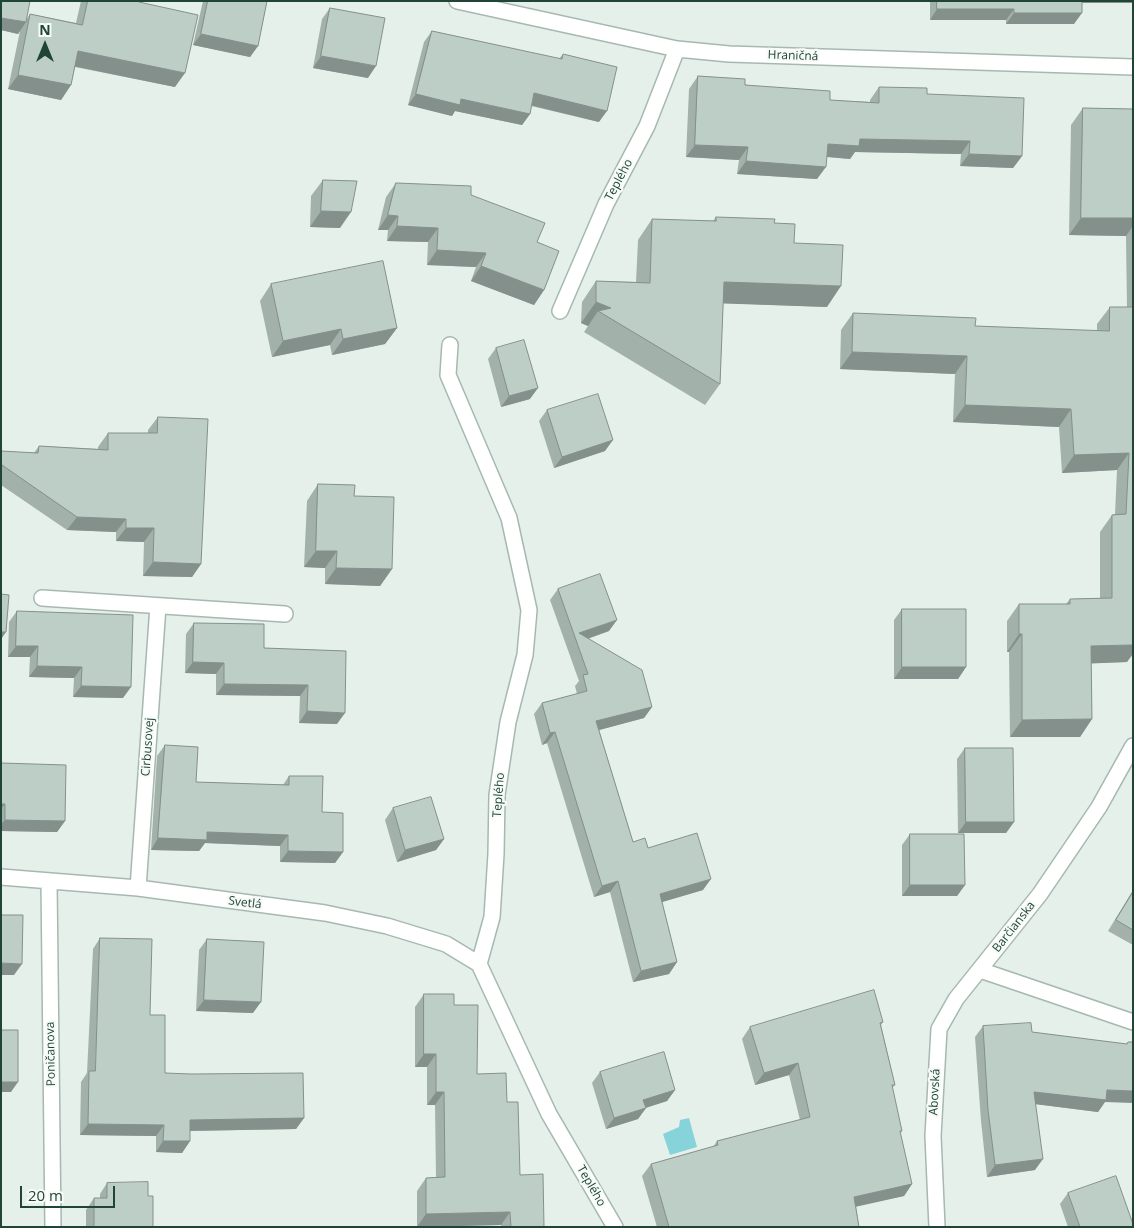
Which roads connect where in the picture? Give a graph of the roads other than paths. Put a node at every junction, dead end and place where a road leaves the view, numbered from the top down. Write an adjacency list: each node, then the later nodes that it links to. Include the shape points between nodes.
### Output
1 (458, 1): 2 (street, Hraničná)
2 (474, 3): 3 (street, Hraničná)
3 (677, 49): 4 (street, Hraničná, via 729,54); 5 (street, Teplého, via 647,126 606,204)
4 (1133, 67)
5 (560, 310)
6 (450, 345): 14 (street, Teplého, via 448,375 509,518 530,610 525,655 508,722 497,794 492,917)
7 (42, 598): 8 (street)
8 (158, 606): 9 (street); 13 (street, Cirbusovej)
9 (285, 614)
10 (1133, 746): 15 (street, Barčianska, via 1099,807 1040,894)
11 (1, 877): 12 (street, Svetlá)
12 (49, 882): 13 (street, Svetlá); 17 (street, Poničanova)
13 (138, 888): 14 (street, Svetlá, via 326,913 387,926 446,944)
14 (479, 964): 18 (street, Teplého, via 549,1114)
15 (980, 970): 16 (street); 19 (street, Abovská, via 956,999 939,1029 933,1136)
16 (1133, 1022)
17 (53, 1227)
18 (615, 1227)
19 (938, 1227)

